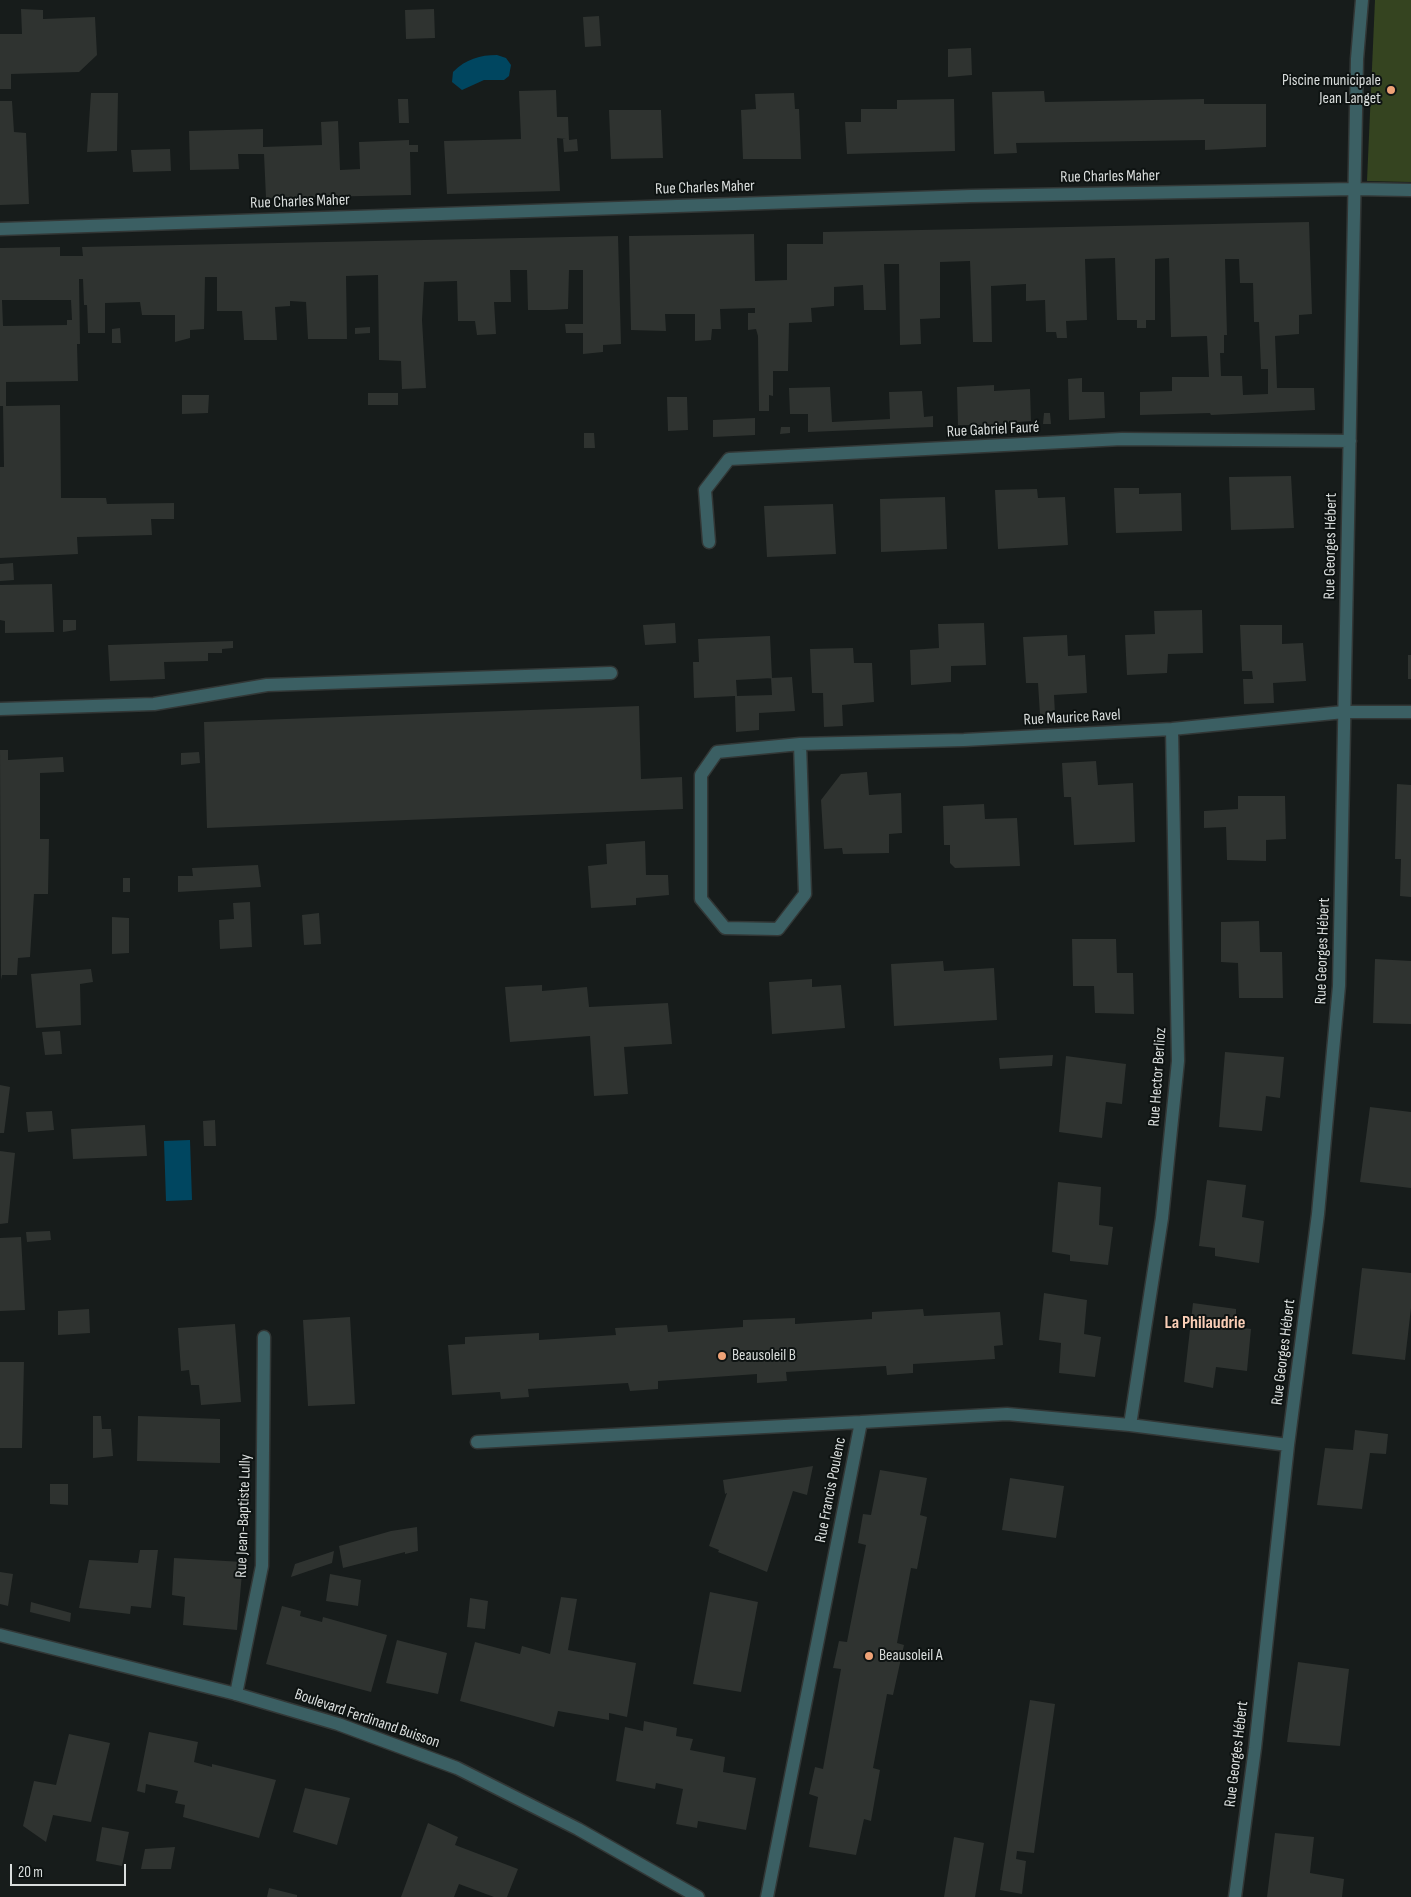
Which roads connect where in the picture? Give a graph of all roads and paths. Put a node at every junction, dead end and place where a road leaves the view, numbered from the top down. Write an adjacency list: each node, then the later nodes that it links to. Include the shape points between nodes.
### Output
1 (1362, 0): 2 (street, Rue Georges Hébert, via 1357,59)
2 (1354, 189): 3 (street, Rue Charles Maher); 4 (street, Rue Charles Maher, via 971,196); 5 (street, Rue Georges Hébert)
3 (1411, 190)
4 (0, 229)
5 (1350, 441): 6 (street, Rue Gabriel Fauré, via 1122,439 729,459 705,490); 9 (street, Rue Georges Hébert)
6 (709, 542)
7 (611, 673): 8 (street, via 267,685 154,704)
8 (0, 709)
9 (1344, 712): 10 (street, Rue Maurice Ravel); 11 (street, Rue Maurice Ravel); 17 (street, Rue Georges Hébert, via 1339,986 1318,1214)
10 (1411, 712)
11 (1172, 730): 12 (street, Rue Maurice Ravel); 15 (street, Rue Hector Berlioz, via 1178,1061 1162,1218)
12 (800, 744): 12 (street, Rue Maurice Ravel, via 805,894 778,929 725,928 701,900 701,776 717,752)
13 (264, 1337): 19 (street, Rue Jean-Baptiste Lully, via 262,1566)
14 (861, 1422): 15 (street, Rue Francis Poulenc, via 1007,1414); 16 (street); 21 (street, Rue Francis Poulenc)
15 (1130, 1425): 17 (street, Rue Francis Poulenc)
16 (477, 1442)
17 (1288, 1445): 22 (street, Rue Georges Hébert, via 1255,1748)
18 (0, 1635): 19 (street, Boulevard Ferdinand Buisson)
19 (236, 1694): 20 (street, Boulevard Ferdinand Buisson, via 338,1724 457,1768 578,1829)
20 (698, 1897)
21 (767, 1897)
22 (1235, 1897)

